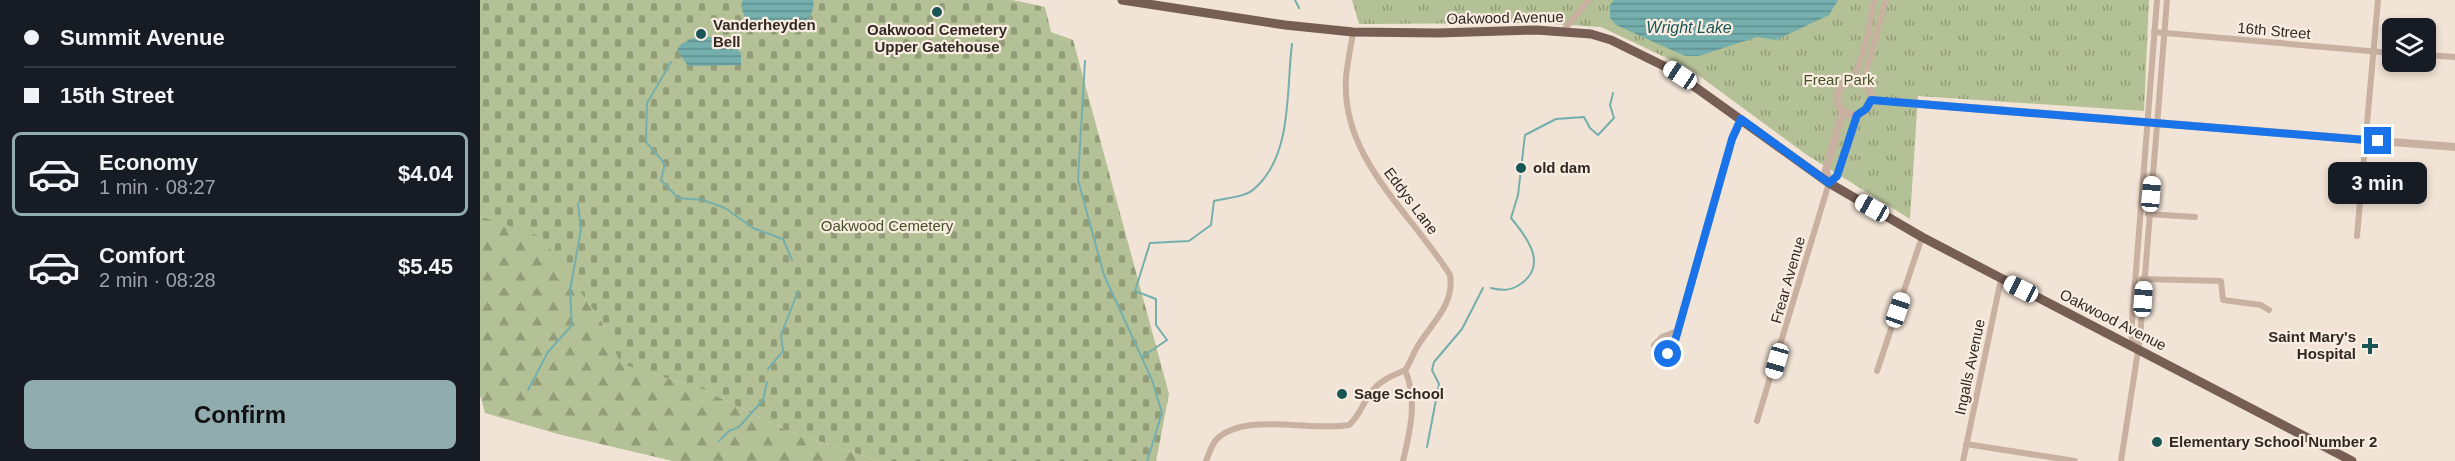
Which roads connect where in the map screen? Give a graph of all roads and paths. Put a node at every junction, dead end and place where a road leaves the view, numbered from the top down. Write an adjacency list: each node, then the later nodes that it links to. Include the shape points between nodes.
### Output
1 (1122, 0): 9 (main road, Oakwood Avenue)
2 (1589, 0): 8 (street)
3 (1874, 0): 16 (street)
4 (1886, 0): 17 (street)
5 (2157, 0): 10 (street)
6 (2167, 0): 11 (street)
7 (2378, 0): 12 (street)
8 (1563, 31): 9 (main road, Oakwood Avenue); 21 (main road, Oakwood Avenue, via 1591,34 1633,49 1670,69)
9 (1353, 32): 37 (street, Eddys Lane, via 1346,79 1351,124 1369,166 1450,275 1452,287 1447,303)
10 (2154, 32): 11 (street, 16th Street); 22 (street)
11 (2164, 33): 12 (street, 16th Street); 22 (street)
12 (2373, 52): 13 (street, 16th Street); 23 (street)
13 (2382, 52)
14 (2436, 56): 15 (street)
15 (2455, 57)
16 (1854, 80): 17 (street); 19 (street, via 1837,92 1837,103)
17 (1863, 83): 18 (street)
18 (1871, 100): 20 (street); 22 (street)
19 (1843, 111): 20 (street); 25 (street, via 1826,170)
20 (1857, 115): 25 (street, via 1837,176)
21 (1741, 119): 25 (main road, Oakwood Avenue); 35 (street)
22 (2153, 122): 23 (street); 26 (street); 27 (street)
23 (2366, 140): 24 (street); 29 (street)
24 (2455, 147)
25 (1829, 183): 30 (main road, Oakwood Avenue); 39 (street, Frear Avenue)
26 (2141, 213): 27 (street); 31 (street)
27 (2149, 214): 28 (street); 33 (street)
28 (2195, 217)
29 (2357, 236)
30 (1922, 237): 32 (main road, Oakwood Avenue); 38 (street)
31 (2135, 278): 33 (street); 36 (street, via 2131,335)
32 (2001, 279): 36 (main road, Oakwood Avenue); 40 (street, Ingalls Avenue)
33 (2144, 279): 34 (street, via 2221,281 2223,300 2261,305); 36 (street)
34 (2269, 310)
35 (1677, 331): 35 (street, via 1654,345 1657,354 1668,354)
36 (2136, 349): 45 (street); 46 (main road, Oakwood Avenue)
37 (1406, 370): 41 (street, via 1372,391 1363,411 1349,425 1271,423 1231,431 1215,441); 42 (street, via 1412,416)
38 (1877, 371)
39 (1757, 421)
40 (1965, 444): 43 (street, Ingalls Avenue); 44 (street)
41 (1206, 461)
42 (1403, 461)
43 (1962, 461)
44 (2075, 461)
45 (2121, 461)
46 (2352, 461)

